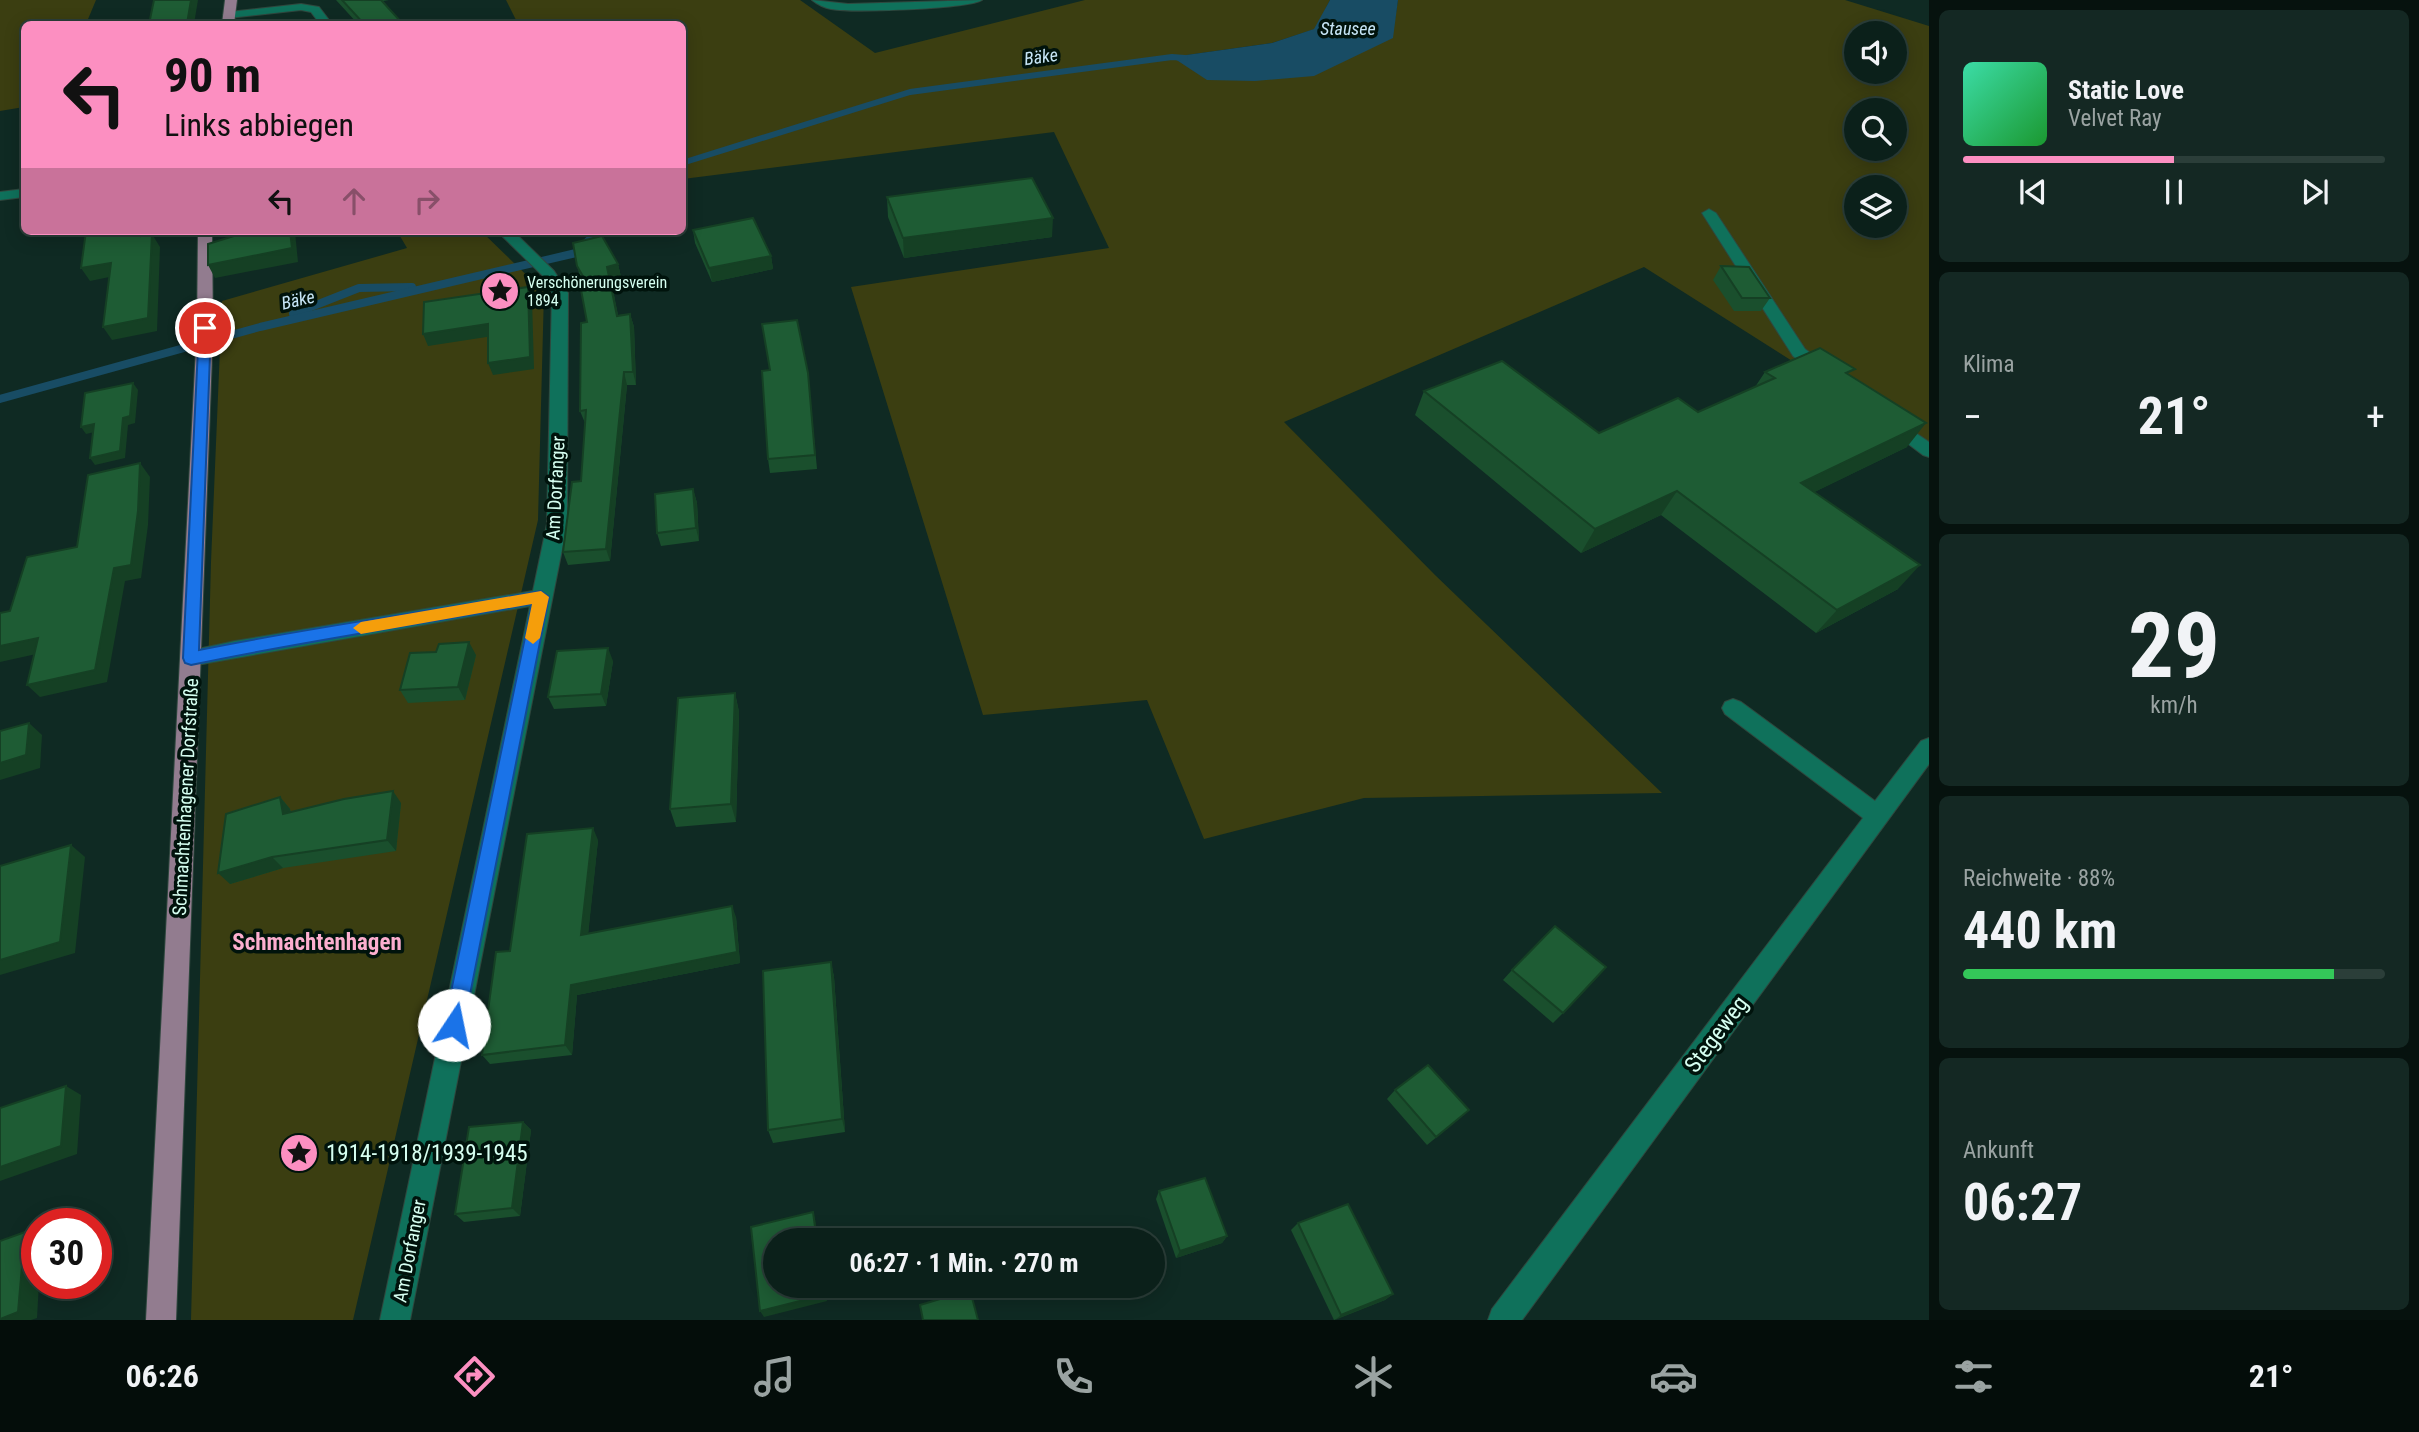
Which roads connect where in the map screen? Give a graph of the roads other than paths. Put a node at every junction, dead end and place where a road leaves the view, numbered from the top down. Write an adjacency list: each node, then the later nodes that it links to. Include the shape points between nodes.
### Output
1 (231, 0): 4 (main road)
2 (818, 0): 3 (street, via 848,7)
3 (976, 0)
4 (229, 20): 5 (street, via 308,8 315,9)
5 (324, 21)
6 (21, 193): 7 (street)
7 (0, 196)
8 (1710, 213): 11 (street, via 1799,352)
9 (205, 235): 15 (main road, Schmachtenhagener Dorfstraße)
10 (508, 235): 14 (street, Am Dorfanger, via 549,274 560,293 556,524)
11 (1842, 385)
12 (1875, 410): 13 (street)
13 (1929, 451)
14 (541, 597): 15 (street); 20 (street, Am Dorfanger)
15 (191, 658): 19 (main road, Schmachtenhagener Dorfstraße)
16 (1733, 708): 18 (street)
17 (1929, 747): 18 (street, Stegeweg)
18 (1878, 816): 21 (street, Stegeweg)
19 (161, 1320)
20 (395, 1320)
21 (1503, 1320)

